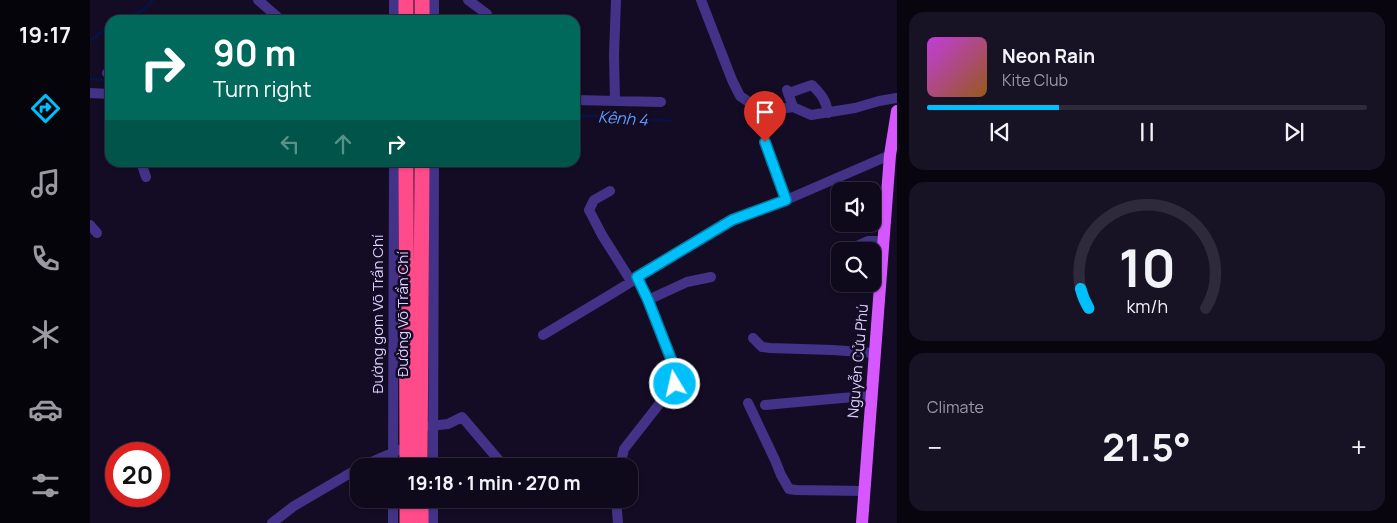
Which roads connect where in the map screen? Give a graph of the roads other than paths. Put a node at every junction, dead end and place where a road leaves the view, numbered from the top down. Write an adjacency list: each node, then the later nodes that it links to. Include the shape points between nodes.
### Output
1 (258, 0): 10 (street)
2 (394, 0): 11 (street)
3 (406, 0): 12 (highway)
4 (422, 0): 13 (highway)
5 (434, 0): 14 (street)
6 (468, 0): 9 (street)
7 (616, 0): 19 (street)
8 (701, 0): 21 (street, via 740,96 768,111)
9 (487, 14)
10 (274, 15)
11 (394, 15)
12 (406, 15)
13 (422, 15)
14 (434, 15)
15 (90, 93): 16 (street)
16 (105, 94)
17 (897, 98): 23 (street)
18 (580, 100): 19 (street)
19 (615, 101): 20 (street)
20 (661, 102)
21 (793, 107): 23 (street, via 811,115); 23 (street, via 788,91 812,85 826,103)
22 (897, 111): 25 (main road, Nguyễn Cửu Phú)
23 (828, 113)
24 (765, 142): 33 (street)
25 (892, 157): 33 (street); 36 (main road, Nguyễn Cửu Phú)
26 (142, 167): 31 (street)
27 (394, 167): 48 (street, Đường gom Võ Trần Chí)
28 (406, 167): 48 (highway, Đường Võ Trần Chí)
29 (422, 167): 47 (highway, Đường Võ Trần Chí)
30 (434, 167): 47 (street)
31 (146, 178)
32 (610, 191): 39 (street, via 594,200 589,210 602,235)
33 (786, 200): 39 (street, via 732,220)
34 (90, 225): 35 (street)
35 (97, 233)
36 (884, 241): 37 (street); 43 (main road, Nguyễn Cửu Phú)
37 (866, 242)
38 (711, 277): 40 (street, via 687,282)
39 (634, 279): 40 (street); 41 (street)
40 (648, 300): 55 (street, via 675,369 675,384 624,449)
41 (542, 335)
42 (753, 338): 43 (street, via 762,347 770,348)
43 (876, 352): 44 (main road, Nguyễn Cửu Phú)
44 (872, 396): 46 (street); 57 (main road, Nguyễn Cửu Phú)
45 (748, 403): 57 (street, via 789,489)
46 (765, 405)
47 (427, 426): 52 (highway, Đường Võ Trần Chí); 53 (street); 54 (street, via 448,424 462,417)
48 (400, 450): 49 (street); 50 (street, Đường gom Võ Trần Chí); 51 (highway, Đường Võ Trần Chí)
49 (381, 458)
50 (396, 458)
51 (404, 458)
52 (421, 458)
53 (432, 458)
54 (497, 458)
55 (622, 458)
56 (350, 473): 63 (street)
57 (864, 491): 69 (main road, Nguyễn Cửu Phú)
58 (393, 508): 64 (street)
59 (407, 508): 65 (highway)
60 (421, 508): 66 (highway)
61 (433, 508): 67 (street)
62 (617, 508): 68 (street)
63 (272, 523)
64 (393, 523)
65 (407, 523)
66 (421, 523)
67 (433, 523)
68 (618, 523)
69 (862, 523)

